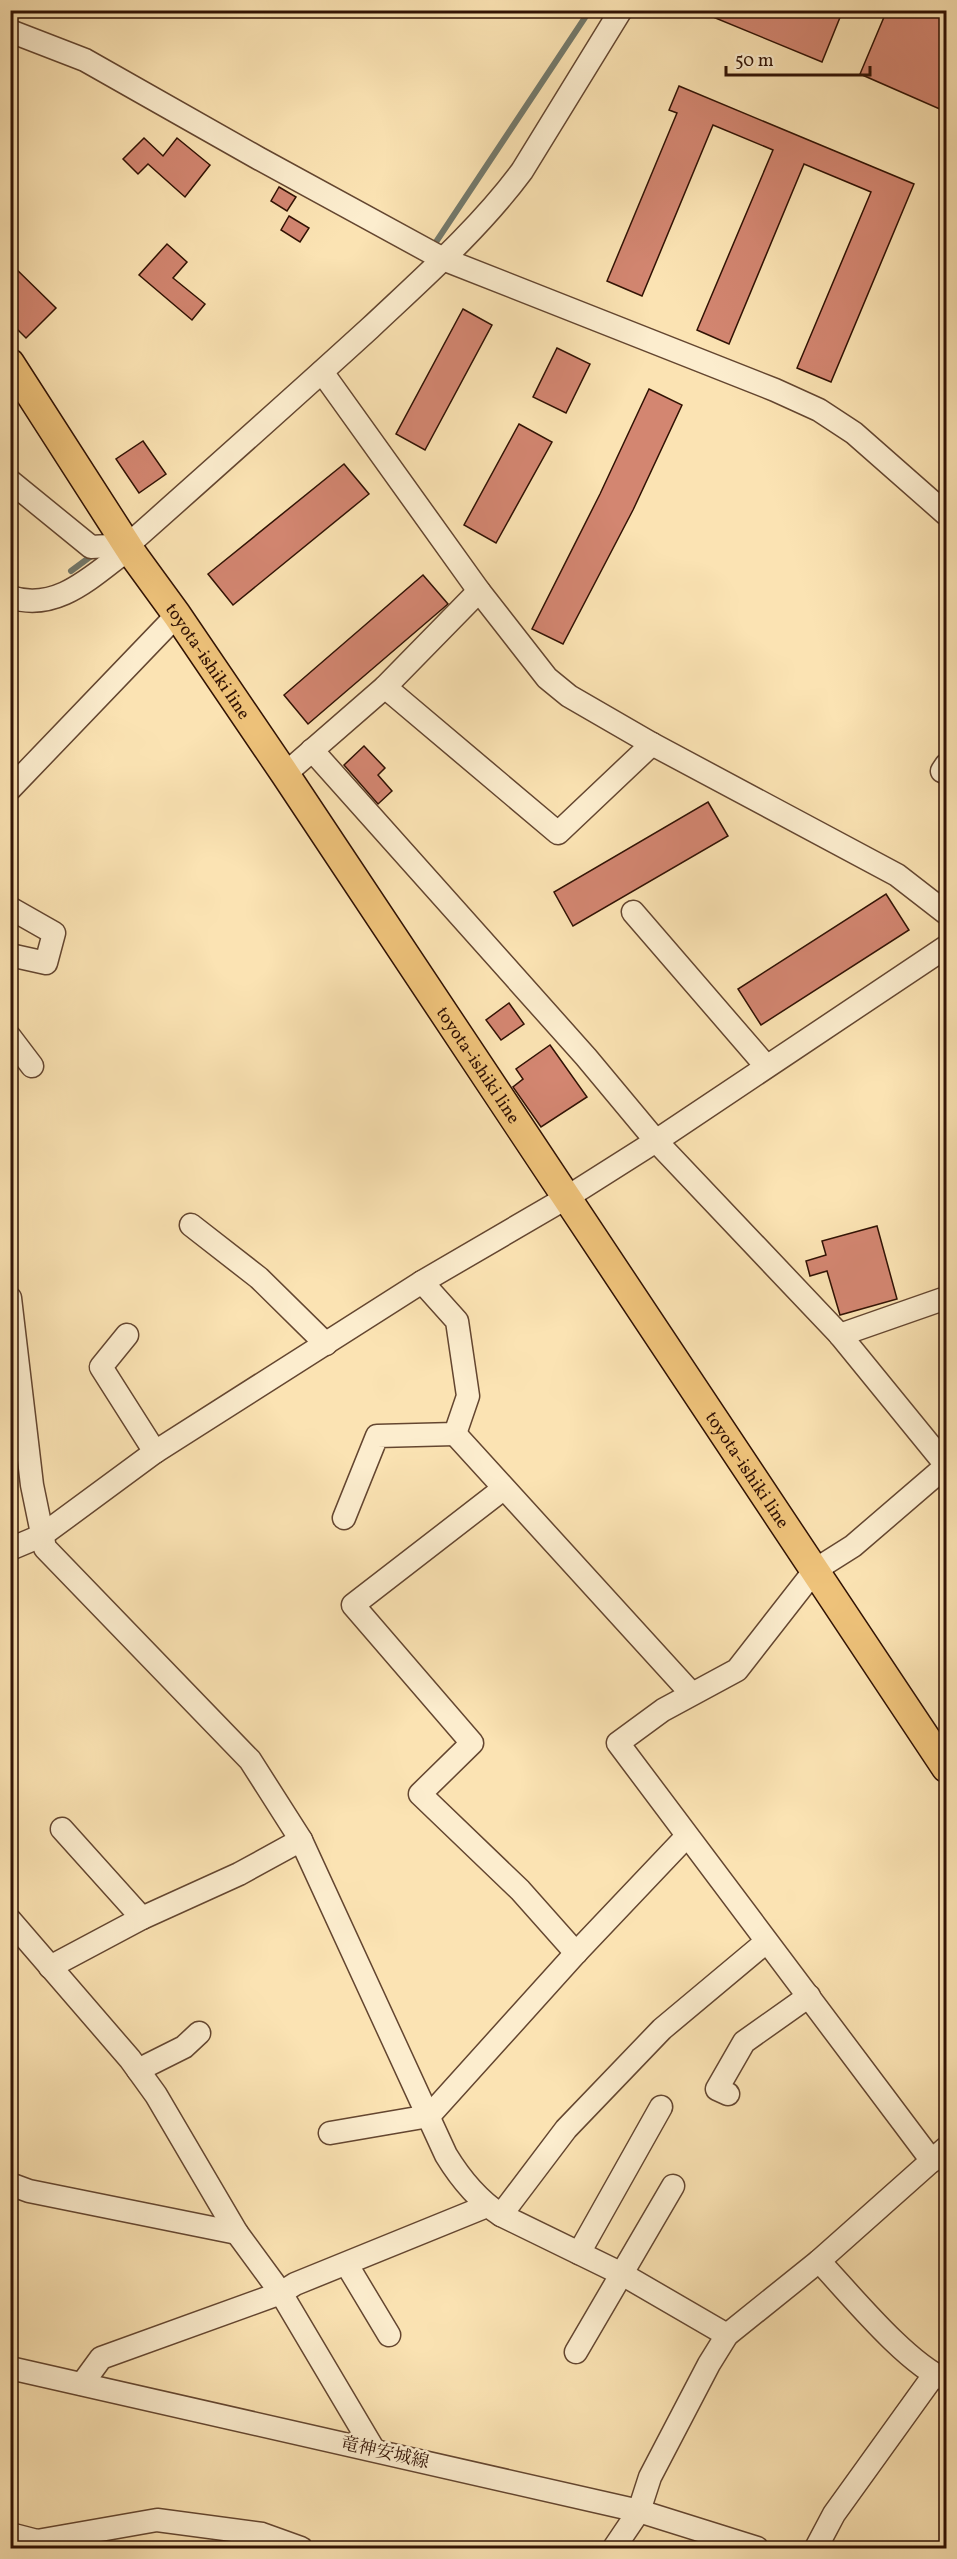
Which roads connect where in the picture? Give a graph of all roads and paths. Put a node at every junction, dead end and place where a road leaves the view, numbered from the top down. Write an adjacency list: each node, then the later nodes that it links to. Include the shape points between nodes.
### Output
1 (621, 10): 3 (street, via 507,192)
2 (10, 31): 3 (street, via 85,60)
3 (443, 259): 5 (street); 7 (street, via 819,410 854,434)
4 (10, 363): 8 (main road, toyota-ishiki line)
5 (322, 372): 8 (street); 9 (street)
6 (10, 481): 8 (street, via 91,547)
7 (946, 514)
8 (129, 546): 10 (street, via 65,595 43,601); 11 (main road, toyota-ishiki line)
9 (479, 591): 12 (street); 13 (street, via 547,678 569,696)
10 (10, 597)
11 (177, 615): 17 (main road, toyota-ishiki line); 18 (street)
12 (385, 687): 13 (street, via 558,832); 14 (street)
13 (652, 744): 21 (street, via 897,875)
14 (312, 750): 17 (street); 27 (street)
15 (946, 765): 16 (street, via 942,771)
16 (946, 773)
17 (285, 774): 28 (main road, toyota-ishiki line)
18 (10, 789)
19 (10, 908): 23 (street, via 54,933 46,963)
20 (633, 912): 26 (street)
21 (946, 913)
22 (946, 947): 26 (street)
23 (10, 954)
24 (10, 1037): 25 (street)
25 (32, 1066)
26 (766, 1066): 27 (street)
27 (656, 1141): 28 (street); 34 (street)
28 (566, 1198): 30 (street); 44 (main road, toyota-ishiki line)
29 (192, 1225): 35 (street, via 259,1278)
30 (422, 1282): 35 (street); 37 (street, via 457,1321 468,1396)
31 (10, 1298): 36 (street)
32 (946, 1298): 34 (street)
33 (127, 1335): 38 (street, via 101,1367)
34 (840, 1335): 39 (street)
35 (326, 1344): 38 (street)
36 (14, 1351): 42 (street)
37 (455, 1434): 40 (street); 41 (street, via 377,1436)
38 (154, 1452): 42 (street)
39 (946, 1466): 44 (street, via 853,1546)
40 (503, 1489): 45 (street); 53 (street, via 353,1605 472,1743 420,1794 520,1890)
41 (344, 1518)
42 (41, 1536): 43 (street); 49 (street, via 45,1548 250,1760)
43 (10, 1549)
44 (815, 1570): 45 (street, via 737,1670); 46 (main road, toyota-ishiki line)
45 (691, 1693): 48 (street, via 618,1743)
46 (946, 1768)
47 (62, 1829): 50 (street)
48 (687, 1836): 52 (street); 53 (street)
49 (302, 1840): 50 (street); 60 (street)
50 (142, 1918): 54 (street)
51 (10, 1920): 54 (street)
52 (766, 1942): 55 (street); 65 (street, via 662,2029)
53 (576, 1953): 60 (street)
54 (50, 1967): 57 (street)
55 (809, 1996): 58 (street, via 744,2042 717,2089); 62 (street)
56 (199, 2033): 57 (street, via 184,2047)
57 (138, 2070): 66 (street)
58 (728, 2094)
59 (661, 2108): 67 (street)
60 (429, 2116): 61 (street); 65 (street, via 456,2172)
61 (330, 2133)
62 (939, 2154): 68 (street)
63 (10, 2184): 66 (street)
64 (673, 2186): 70 (street)
65 (494, 2210): 67 (street); 69 (street)
66 (237, 2233): 71 (street)
67 (579, 2253): 70 (street)
68 (819, 2261): 73 (street); 76 (street, via 900,2346)
69 (347, 2265): 71 (street); 72 (street)
70 (622, 2274): 73 (street); 74 (street)
71 (280, 2293): 77 (street, via 101,2358); 78 (street)
72 (389, 2335)
73 (727, 2335): 79 (street, via 650,2477)
74 (576, 2352)
75 (10, 2368): 77 (street, 竜神安城線)
76 (940, 2377): 85 (street, via 834,2514)
77 (82, 2384): 78 (street, 竜神安城線)
78 (374, 2450): 79 (street, 竜神安城線)
79 (639, 2511): 83 (street); 84 (street, 竜神安城線)
80 (10, 2534): 81 (street, via 37,2541 157,2520 262,2534)
81 (263, 2543): 82 (street, via 286,2541)
82 (301, 2548)
83 (614, 2548)
84 (757, 2548)
85 (816, 2548)

